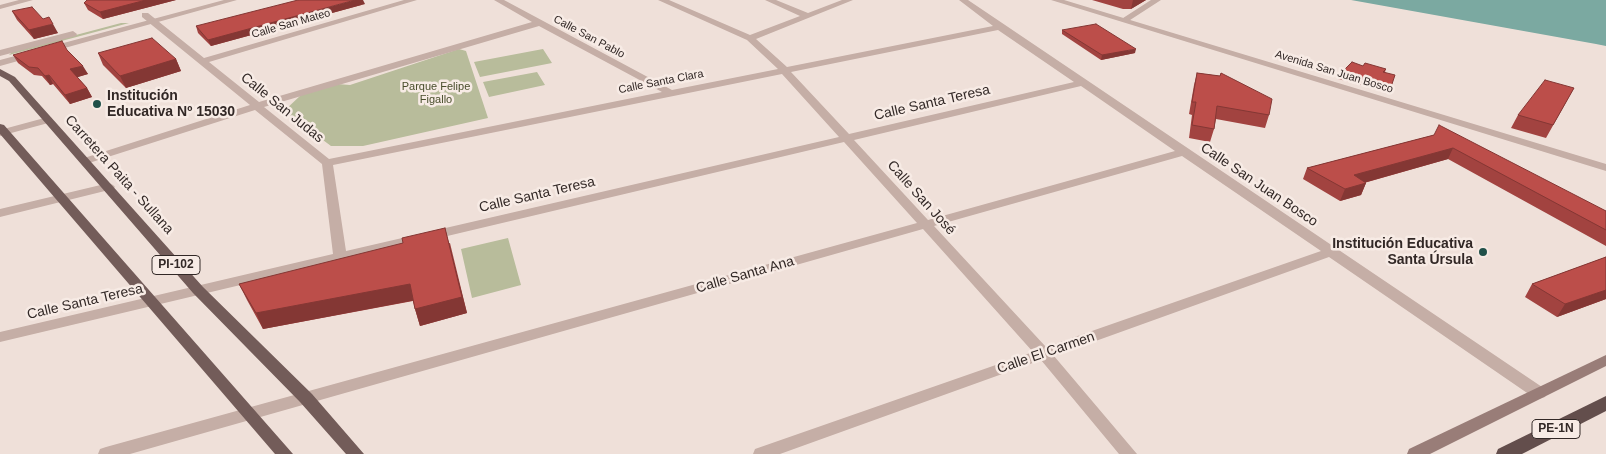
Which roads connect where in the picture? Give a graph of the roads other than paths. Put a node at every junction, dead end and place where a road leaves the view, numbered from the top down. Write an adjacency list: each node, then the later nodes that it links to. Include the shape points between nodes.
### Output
1 (29, 0): 12 (street)
2 (206, 0): 14 (street)
3 (233, 0): 14 (street)
4 (413, 0): 20 (street, Calle San Mateo)
5 (498, 0): 16 (street, Calle San Pablo)
6 (662, 0): 18 (street, Calle San José)
7 (768, 0): 13 (street)
8 (849, 0): 13 (street)
9 (963, 0): 17 (street, Calle San Juan Bosco)
10 (1056, 0): 15 (street, Avenida San Juan Bosco)
11 (1157, 0): 15 (street)
12 (0, 7)
13 (808, 16): 18 (street)
14 (149, 18): 19 (street); 20 (street, Calle San Judas); 21 (street)
15 (1124, 20): 33 (street, Avenida San Juan Bosco)
16 (538, 22): 25 (street, Calle San Pablo); 26 (street)
17 (1000, 27): 22 (street, Calle Santa Clara); 24 (street, Calle San Juan Bosco)
18 (750, 38): 22 (street, Calle San José)
19 (0, 53)
20 (203, 61): 26 (street, Calle San Judas)
21 (0, 63)
22 (784, 70): 25 (street, Calle Santa Clara); 29 (street, Calle San José)
23 (0, 72): 27 (main road, Carretera Paita - Sullana / PI-102, via 12,79)
24 (1082, 83): 29 (street, Calle Santa Teresa); 30 (street, Calle San Juan Bosco)
25 (670, 92): 32 (street, Calle Santa Clara)
26 (256, 106): 31 (street); 32 (street, Calle San Judas)
27 (48, 120): 28 (street); 31 (main road, Carretera Paita - Sullana / PI-102)
28 (1, 131): 35 (main road, PI-102)
29 (846, 138): 37 (street, Calle San José); 39 (street, Calle Santa Teresa)
30 (1184, 152): 37 (street, Calle Santa Ana); 38 (street, Calle San Juan Bosco)
31 (85, 161): 34 (main road, Carretera Paita - Sullana / PI-102)
32 (327, 163): 39 (street, Calle San Judas)
33 (1606, 168)
34 (109, 187): 35 (street); 40 (main road, Carretera Paita - Sullana / PI-102)
35 (65, 199): 36 (street); 41 (main road, PI-102)
36 (0, 212)
37 (925, 224): 43 (street, Calle San José); 46 (street, Calle Santa Ana)
38 (1331, 252): 43 (street, Calle El Carmen); 45 (street, Calle San Juan Bosco)
39 (340, 257): 40 (street, Calle Santa Teresa)
40 (198, 290): 41 (street, Calle Santa Teresa); 46 (main road, Carretera Paita - Sullana / PI-102)
41 (153, 301): 42 (street, Calle Santa Teresa); 48 (main road, PI-102)
42 (0, 337)
43 (1044, 354): 52 (street, Calle El Carmen); 53 (street, Calle San José)
44 (1606, 360): 45 (main road)
45 (1538, 393): 54 (main road)
46 (306, 398): 48 (street, Calle Santa Ana); 51 (main road, Carretera Paita - Sullana / PI-102)
47 (1606, 403): 55 (highway, PE-1N)
48 (251, 413): 49 (street, Calle Santa Ana); 50 (main road, PI-102)
49 (106, 454)
50 (285, 454)
51 (356, 454)
52 (761, 454)
53 (1129, 454)
54 (1415, 454)
55 (1505, 454)

